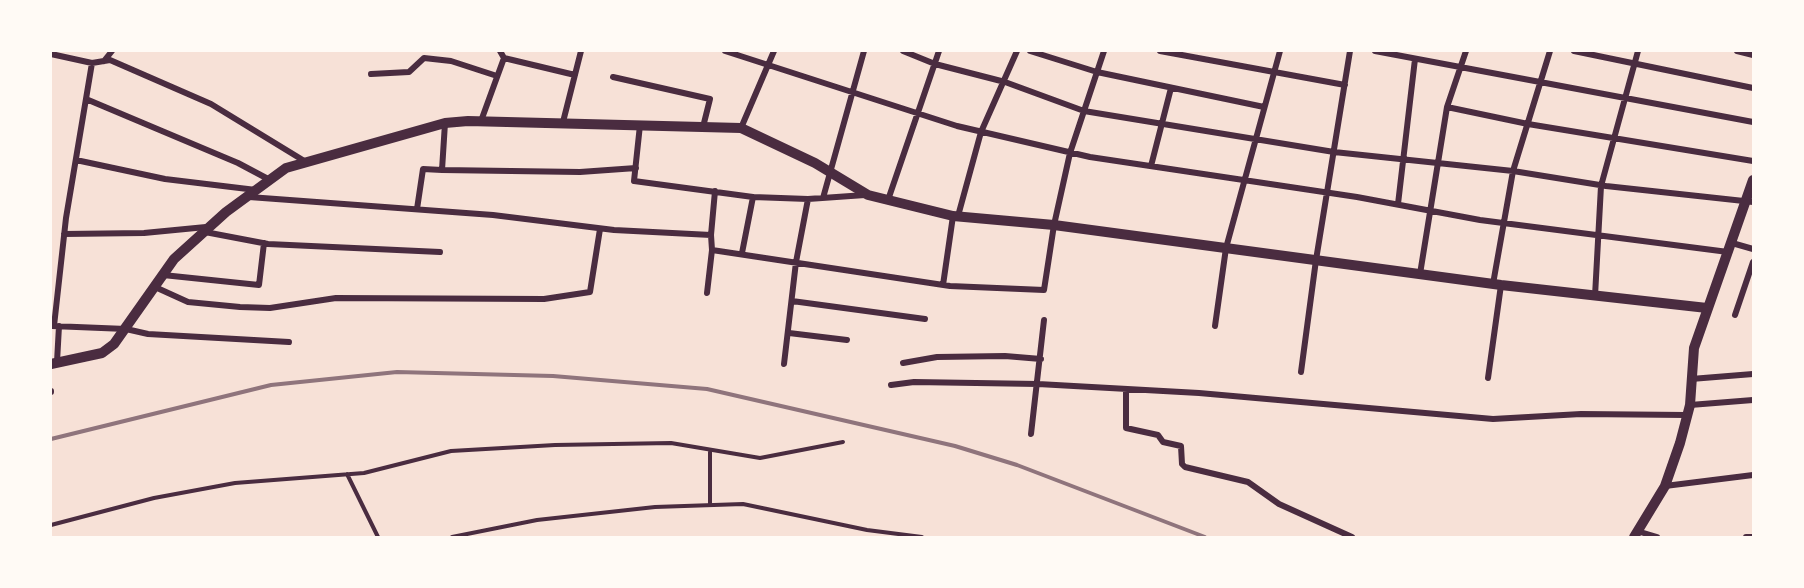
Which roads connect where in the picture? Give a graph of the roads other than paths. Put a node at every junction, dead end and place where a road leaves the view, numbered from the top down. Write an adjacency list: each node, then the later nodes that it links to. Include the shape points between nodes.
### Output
1 (112, 51): 25 (street)
2 (500, 51): 23 (street)
3 (581, 51): 34 (street)
4 (725, 51): 29 (street)
5 (774, 51): 29 (street)
6 (864, 51): 42 (street)
7 (903, 51): 27 (street)
8 (939, 51): 27 (street)
9 (1016, 51): 37 (street)
10 (1030, 51): 31 (street)
11 (1104, 51): 31 (street)
12 (1160, 51): 32 (street)
13 (1280, 51): 32 (street)
14 (1350, 51): 39 (street)
15 (1375, 51): 24 (street)
16 (1466, 51): 30 (street)
17 (1550, 51): 38 (street)
18 (1574, 51): 28 (street)
19 (1638, 51): 28 (street)
20 (1737, 51): 22 (street)
21 (51, 54): 26 (street)
22 (1753, 54)
23 (504, 58): 34 (street); 35 (street)
24 (1415, 59): 30 (street); 64 (street)
25 (104, 61): 26 (street); 66 (street, via 110,60 211,104)
26 (92, 63): 44 (street)
27 (935, 64): 37 (street); 48 (street)
28 (1635, 64): 41 (street); 43 (street)
29 (770, 65): 42 (street); 57 (street)
30 (1460, 67): 38 (street); 46 (street)
31 (1097, 72): 40 (street); 47 (street)
32 (1274, 72): 39 (street); 45 (street)
33 (371, 74): 35 (street, via 409,72 424,58 451,61)
34 (575, 75): 50 (street)
35 (497, 76): 49 (street)
36 (613, 77): 56 (street, via 710,99)
37 (1005, 82): 47 (street); 58 (street)
38 (1541, 83): 43 (street); 54 (street)
39 (1345, 86): 61 (street)
40 (1171, 88): 45 (street); 53 (street)
41 (1753, 88)
42 (852, 92): 48 (street); 71 (street)
43 (1625, 98): 51 (street); 60 (street)
44 (86, 99): 63 (street); 73 (street)
45 (1264, 107): 59 (street)
46 (1447, 107): 54 (street); 67 (street)
47 (1084, 111): 53 (street); 62 (street)
48 (917, 113): 58 (street); 84 (street)
49 (481, 121): 50 (street); 52 (street)
50 (563, 122): 55 (street)
51 (1753, 122)
52 (445, 123): 66 (street); 70 (street)
53 (1161, 124): 59 (street); 68 (street)
54 (1528, 124): 60 (street); 72 (street)
55 (640, 125): 56 (street); 69 (street)
56 (703, 127): 57 (street)
57 (741, 128): 71 (street)
58 (981, 132): 62 (street); 89 (street)
59 (1255, 138): 61 (street); 74 (street)
60 (1614, 139): 65 (street); 76 (street)
61 (1334, 152): 64 (street); 78 (street)
62 (1070, 153): 68 (street); 91 (street)
63 (76, 160): 79 (street); 94 (street)
64 (1403, 160): 67 (street); 86 (street)
65 (1753, 161)
66 (306, 162): 73 (street, via 286,168)
67 (1439, 164): 72 (street); 88 (street)
68 (1150, 166): 74 (street)
69 (636, 168): 70 (street, via 580,172); 77 (street, via 634,181)
70 (442, 170): 87 (street, via 423,169)
71 (828, 171): 80 (street); 82 (street)
72 (1513, 171): 76 (street); 90 (street)
73 (270, 180): 79 (street)
74 (1243, 180): 78 (street); 98 (street)
75 (1753, 180): 85 (street)
76 (1600, 186): 85 (street); 96 (street)
77 (715, 190): 81 (street); 95 (street)
78 (1327, 192): 86 (street); 104 (street)
79 (252, 193): 87 (street); 92 (street)
80 (868, 195): 82 (street); 84 (street)
81 (753, 196): 83 (street); 103 (street)
82 (823, 198): 83 (street)
83 (808, 200): 105 (street)
84 (888, 200): 89 (street)
85 (1750, 202): 99 (street)
86 (1398, 204): 88 (street)
87 (417, 209): 93 (street)
88 (1431, 211): 90 (street); 107 (street)
89 (956, 216): 91 (street); 110 (street)
90 (1502, 223): 96 (street); 109 (street)
91 (1054, 225): 98 (street); 110 (street, via 1044,291)
92 (207, 229): 94 (street); 97 (street); 108 (street, via 174,259)
93 (600, 229): 95 (street); 111 (street, via 590,292 543,299 336,298 270,308 188,302)
94 (64, 234): 119 (street)
95 (711, 235): 101 (street)
96 (1598, 235): 99 (street); 113 (street)
97 (264, 243): 102 (street); 108 (street, via 259,285)
98 (1226, 248): 104 (street); 120 (street)
99 (1730, 248): 100 (street); 115 (street)
100 (1753, 249)
101 (712, 250): 103 (street); 112 (street)
102 (440, 252)
103 (742, 253): 105 (street)
104 (1316, 260): 107 (street); 129 (street)
105 (796, 262): 110 (street); 114 (street)
106 (1753, 262): 116 (street)
107 (1420, 274): 109 (street)
108 (163, 275): 111 (street)
109 (1497, 284): 113 (street); 131 (street)
110 (943, 285)
111 (155, 287): 121 (street)
112 (706, 293)
113 (1594, 296): 115 (street)
114 (792, 301): 117 (street); 122 (street)
115 (1707, 308): 132 (street, via 1694,348)
116 (1735, 315)
117 (925, 319)
118 (1044, 320): 125 (street)
119 (55, 326): 121 (street); 126 (street)
120 (1215, 326)
121 (126, 329): 124 (street, via 148,334); 126 (street, via 102,352)
122 (789, 333): 123 (street); 128 (street)
123 (847, 340)
124 (289, 342)
125 (1041, 359): 127 (street, via 937,357); 133 (street)
126 (54, 363)
127 (903, 363)
128 (784, 364)
129 (1301, 372)
130 (1753, 374): 132 (street)
131 (1488, 378)
132 (1691, 379): 137 (street)
133 (1038, 384): 134 (street); 135 (street); 138 (street)
134 (891, 385)
135 (1126, 389): 137 (street, via 1494,418); 150 (street, via 1126,428 1158,435 1163,442 1181,446 1185,468 1248,482 1279,504)
136 (1753, 400): 137 (street)
137 (1688, 410): 143 (street)
138 (1031, 434)
139 (843, 442): 140 (lane, via 760,458)
140 (710, 450): 141 (lane, via 671,443 555,445 451,452); 144 (lane)
141 (347, 474): 145 (lane, via 235,483 154,498); 147 (lane)
142 (1753, 475): 143 (street)
143 (1665, 486): 146 (street)
144 (710, 505): 148 (lane, via 537,520); 149 (lane, via 743,504 867,530)
145 (51, 525)
146 (1635, 534): 151 (street)
147 (378, 537)
148 (452, 537)
149 (922, 537)
150 (1352, 537)
151 (1657, 537)
152 (1746, 537): 153 (street)
153 (1753, 537)

